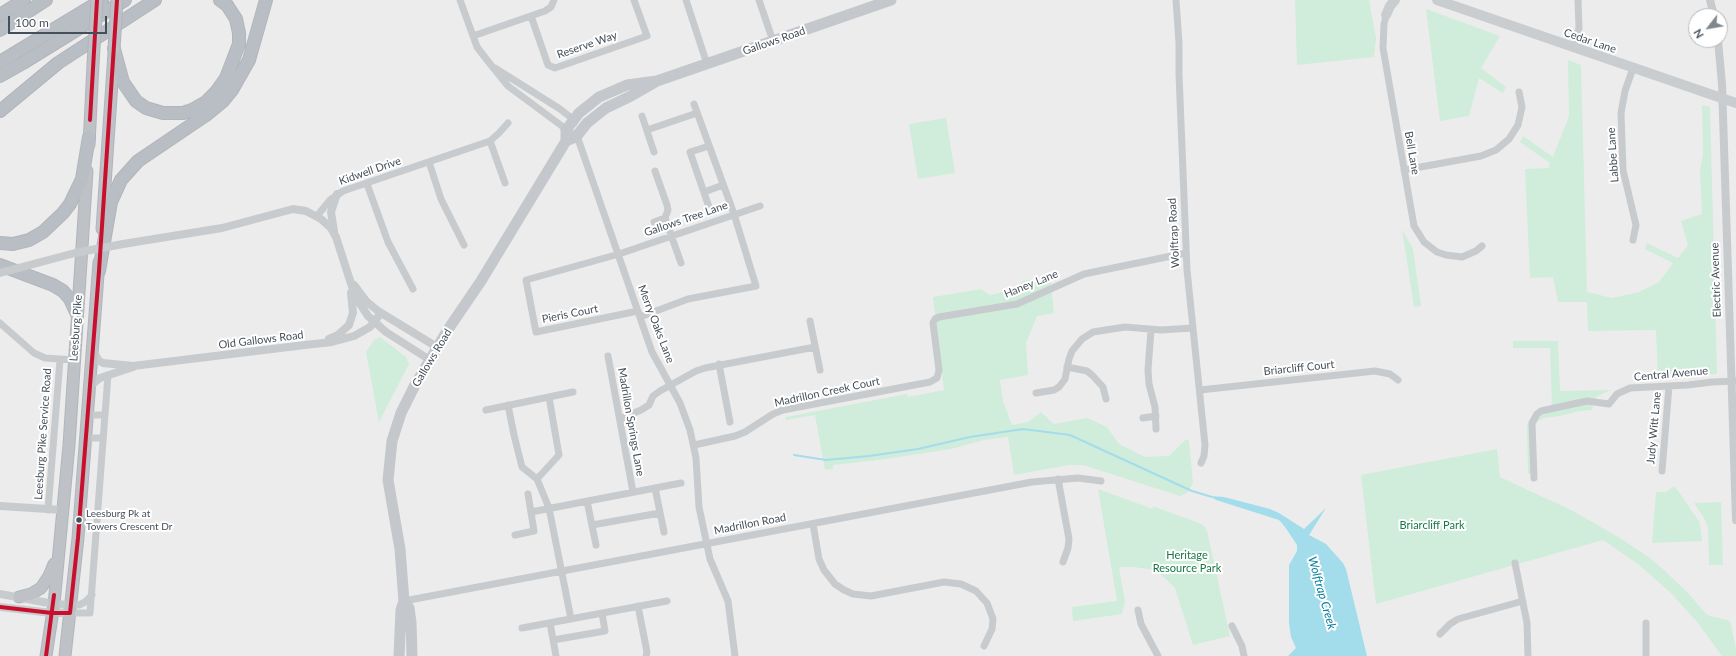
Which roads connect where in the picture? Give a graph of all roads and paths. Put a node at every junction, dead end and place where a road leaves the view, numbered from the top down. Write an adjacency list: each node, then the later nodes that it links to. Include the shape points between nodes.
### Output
1 (24, 0): 21 (highway)
2 (46, 0): 24 (highway)
3 (97, 0): 47 (highway, Leesburg Pike, bridge)
4 (102, 0): 30 (highway)
5 (117, 0): 29 (highway, Leesburg Pike, bridge)
6 (124, 0): 34 (highway)
7 (220, 0): 29 (highway, via 227,5 236,19 239,44 226,78 206,102 192,110 183,113 163,113 146,108 136,101 123,82)
8 (266, 0): 77 (highway, via 249,60 232,90 206,115 138,161 121,180 111,202)
9 (460, 0): 25 (street)
10 (554, 0): 23 (street, via 551,7)
11 (634, 0): 23 (street, Reserve Way, via 647,36 555,68 548,65)
12 (686, 0): 31 (street)
13 (759, 0): 26 (street)
14 (1176, 0): 73 (street, Wolftrap Road)
15 (1390, 0): 22 (street, Bell Lane)
16 (1395, 0): 22 (main road)
17 (1437, 0): 27 (main road, Cedar Lane)
18 (1578, 0): 27 (street, via 1579,28)
19 (154, 1): 40 (highway, via 58,63)
20 (887, 1): 26 (main road, Gallows Road)
21 (0, 15)
22 (1386, 15): 54 (street, Bell Lane, via 1383,48)
23 (531, 16): 25 (street)
24 (0, 30)
25 (473, 36): 32 (street, via 477,47)
26 (773, 41): 31 (main road, Gallows Road)
27 (1573, 48): 33 (main road, Cedar Lane)
28 (1719, 48): 37 (street, Electric Avenue)
29 (114, 49): 77 (highway, Leesburg Pike)
30 (0, 62)
31 (707, 64): 35 (main road, Gallows Road)
32 (495, 68): 43 (street); 45 (street, via 508,86)
33 (1633, 68): 37 (main road, Cedar Lane); 69 (street, Labbe Lane, via 1621,113 1623,170 1636,225)
34 (0, 76)
35 (656, 81): 43 (main road, Gallows Road, via 628,85 611,92 590,103); 48 (main road, Gallows Road, via 597,114)
36 (1519, 92): 54 (street, via 1522,107 1518,125 1509,139 1496,150 1481,156)
37 (1722, 99): 38 (main road, Cedar Lane); 103 (street, Electric Avenue)
38 (1736, 103)
39 (694, 104): 41 (street)
40 (0, 111)
41 (697, 114): 46 (street); 51 (street)
42 (642, 116): 46 (street)
43 (574, 120): 45 (main road, Gallows Road); 48 (street, Merry Oaks Lane)
44 (508, 123): 49 (street, Kidwell Drive)
45 (566, 130): 48 (street); 50 (main road)
46 (647, 130): 52 (street)
47 (89, 137): 70 (highway, via 82,179 63,213 43,232 29,240 13,244); 82 (highway, Leesburg Pike)
48 (576, 137): 50 (main road, Gallows Road); 74 (street, Merry Oaks Lane)
49 (490, 140): 53 (street, Kidwell Drive); 56 (street)
50 (566, 141): 92 (main road, Gallows Road, via 481,281)
51 (709, 146): 58 (street); 59 (street, via 690,152)
52 (654, 152)
53 (429, 162): 57 (street, Kidwell Drive); 71 (street, via 441,199)
54 (1404, 170): 72 (street, Bell Lane, via 1414,226 1424,242 1437,252 1454,257 1469,255)
55 (655, 171): 65 (street, via 667,205)
56 (505, 183)
57 (367, 184): 60 (street, Kidwell Drive); 80 (street, via 388,242)
58 (723, 185): 59 (street); 63 (street)
59 (704, 192): 62 (street)
60 (337, 194): 64 (street, Kidwell Drive); 68 (street, via 331,212)
61 (760, 206): 63 (street, Gallows Tree Lane)
62 (709, 207)
63 (734, 214): 67 (street, Gallows Tree Lane); 83 (street, via 756,286 688,299)
64 (317, 216): 68 (street, via 331,228); 78 (street, bridge, via 293,209 222,228 67,255)
65 (665, 218): 66 (street); 67 (street)
66 (654, 222)
67 (671, 236): 74 (street, Gallows Tree Lane); 75 (street)
68 (336, 237): 79 (street)
69 (1633, 240)
70 (0, 243)
71 (464, 245)
72 (1482, 246)
73 (1186, 253): 87 (street, Wolftrap Road); 104 (street, Haney Lane, via 1084,274 1016,304 939,317 933,323 939,370 937,378)
74 (619, 254): 83 (street, Merry Oaks Lane); 83 (street, Pieris Court, via 526,280 536,332)
75 (681, 263)
76 (0, 265): 82 (highway, via 63,291)
77 (99, 271): 91 (highway, Leesburg Pike)
78 (0, 273)
79 (349, 278): 81 (street, via 366,301); 85 (street, via 358,301); 89 (street, via 353,305 352,319 344,331)
80 (413, 289)
81 (381, 313): 85 (street, Old Gallows Road); 92 (street)
82 (77, 314): 95 (highway, Leesburg Pike)
83 (639, 314): 105 (street, Merry Oaks Lane, via 657,363)
84 (810, 321): 90 (street)
85 (374, 322): 89 (street, Old Gallows Road, via 370,327 351,337); 96 (street)
86 (0, 323): 94 (street, via 34,354)
87 (1193, 328): 88 (street); 108 (street, Wolftrap Road)
88 (1151, 330): 99 (street, via 1125,326 1088,334 1076,344); 119 (street, via 1148,370)
89 (320, 343): 98 (street, Old Gallows Road)
90 (815, 347): 97 (street); 100 (street)
91 (92, 348): 98 (street, Old Gallows Road, via 99,361 103,363); 107 (highway, Leesburg Pike)
92 (436, 349): 96 (main road, Gallows Road)
93 (608, 356): 121 (street, Madrillon Springs Lane)
94 (60, 360): 95 (street); 114 (street, Leesburg Pike Service Road)
95 (74, 360): 115 (highway, Leesburg Pike)
96 (430, 360): 158 (main road, Gallows Road, via 406,401 394,434 390,455 388,480 401,554)
97 (719, 364): 105 (street, via 696,371); 122 (street)
98 (133, 366): 101 (street, Old Gallows Road)
99 (1067, 367): 110 (street, via 1065,379 1059,387); 112 (street, via 1083,370 1092,375 1103,387)
100 (820, 370)
101 (108, 376): 107 (street, Old Gallows Road, via 97,379); 118 (street)
102 (1398, 380): 108 (street, Briarcliff Court, via 1390,374 1376,371)
103 (1734, 381): 106 (street, Central Avenue); 144 (street, Electric Avenue)
104 (922, 384): 126 (street, Madrillon Creek Court, via 783,410 735,436)
105 (670, 386): 121 (street, via 653,396 649,405); 126 (street, Merry Oaks Lane, via 684,414)
106 (1669, 386): 128 (street, Judy Witt Lane); 129 (street, Central Avenue, via 1630,388 1617,394 1609,404 1580,402 1541,411 1532,423)
107 (89, 387): 117 (highway, Leesburg Pike)
108 (1200, 390): 127 (street, Wolftrap Road, via 1205,449)
109 (573, 392): 111 (street)
110 (1036, 393)
111 (549, 397): 113 (street); 130 (street, via 558,455)
112 (1106, 398)
113 (508, 405): 116 (street); 130 (street, via 522,466)
114 (56, 406): 115 (street); 140 (street, Leesburg Pike Service Road)
115 (70, 407): 141 (highway, Leesburg Pike)
116 (486, 410)
117 (87, 415): 118 (street); 124 (highway, Leesburg Pike)
118 (104, 415): 125 (street)
119 (1156, 416): 120 (street); 123 (street)
120 (1143, 418)
121 (620, 419): 135 (street, Madrillon Springs Lane)
122 (730, 422)
123 (1156, 429)
124 (85, 438): 125 (street); 164 (highway, Leesburg Pike)
125 (103, 438): 156 (street)
126 (694, 445): 149 (street, Merry Oaks Lane, via 699,506)
127 (1201, 464)
128 (1662, 471)
129 (1534, 478)
130 (537, 479): 139 (street)
131 (1058, 479): 132 (street, Madrillon Road); 146 (street, Madrillon Road); 152 (street, via 1069,539)
132 (1101, 481)
133 (681, 483): 134 (street)
134 (655, 488): 135 (street); 143 (street)
135 (633, 492): 137 (street)
136 (528, 494): 142 (street)
137 (588, 501): 139 (street); 145 (street)
138 (0, 506): 140 (street)
139 (549, 508): 142 (street); 154 (street)
140 (48, 510): 141 (street)
141 (63, 510): 151 (highway, Leesburg Pike)
142 (531, 512): 148 (street, via 534,531)
143 (660, 513): 145 (street); 147 (street)
144 (1736, 520)
145 (592, 524): 150 (street)
146 (813, 524): 149 (street, Madrillon Road); 174 (street, via 824,570 835,584 848,592 871,596 944,582 961,584 976,591 987,603 994,619)
147 (664, 532)
148 (515, 535)
149 (707, 544): 154 (street, Madrillon Road); 181 (street, Merry Oaks Lane, via 714,571 728,601)
150 (596, 545)
151 (59, 552): 157 (highway, via 46,582 36,591); 163 (highway, Leesburg Pike)
152 (1063, 562)
153 (1515, 563): 160 (street)
154 (561, 572): 158 (street, Madrillon Road); 167 (street)
155 (0, 594): 157 (street)
156 (92, 595): 164 (street); 164 (street, via 90,613)
157 (19, 597): 163 (street)
158 (404, 601): 177 (main road, Gallows Road, via 400,610); 178 (main road, Gallows Road, via 409,608)
159 (667, 601): 161 (street)
160 (1522, 601): 172 (street, via 1458,619); 184 (street, via 1528,636)
161 (638, 606): 166 (street); 180 (street)
162 (0, 607): 163 (street)
163 (53, 608): 164 (street); 175 (highway, Leesburg Pike)
164 (71, 609): 176 (highway, Leesburg Pike)
165 (1138, 610): 182 (street, via 1141,624)
166 (602, 613): 167 (street); 173 (street, via 605,631)
167 (571, 619): 168 (street)
168 (550, 623): 171 (street); 173 (street)
169 (1646, 623): 185 (street)
170 (1232, 626): 183 (street)
171 (522, 628)
172 (1440, 634)
173 (553, 640): 179 (street)
174 (984, 646)
175 (46, 656)
176 (65, 656)
177 (399, 656)
178 (412, 656)
179 (556, 656)
180 (646, 656)
181 (735, 656)
182 (1158, 656)
183 (1244, 656)
184 (1528, 656)
185 (1646, 656)

